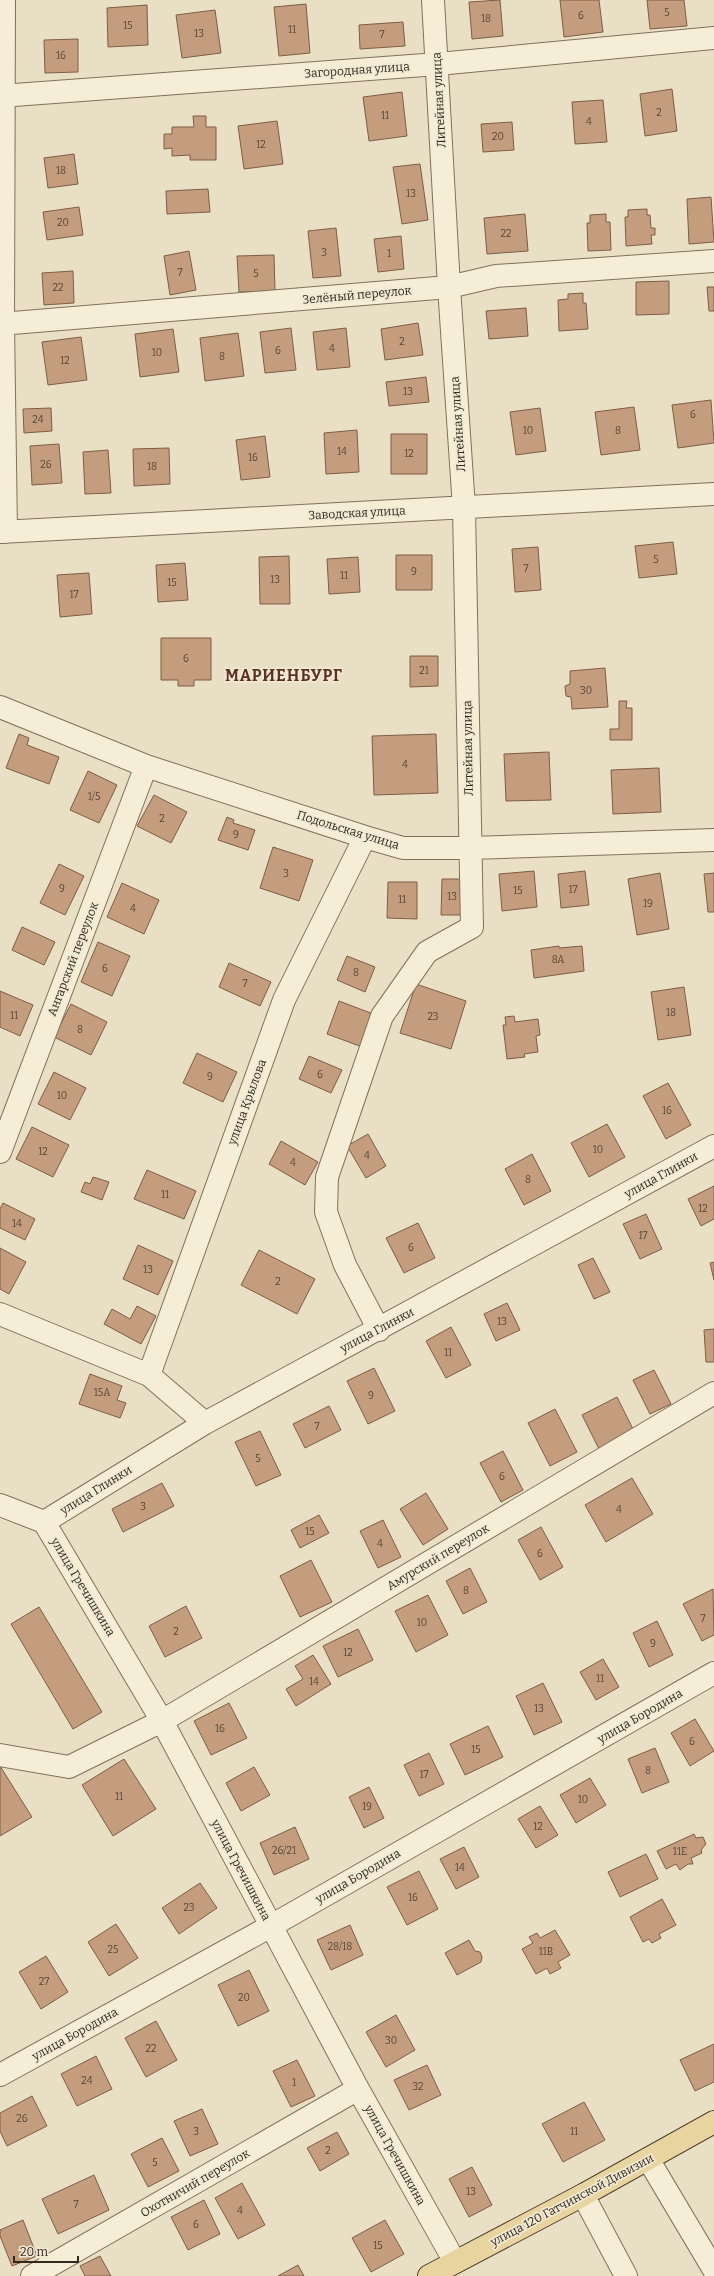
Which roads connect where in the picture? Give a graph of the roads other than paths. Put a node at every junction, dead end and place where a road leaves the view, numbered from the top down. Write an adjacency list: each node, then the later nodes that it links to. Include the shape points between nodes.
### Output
1 (4, 0): 5 (street)
2 (433, 0): 4 (street, Литейная улица)
3 (714, 38): 4 (street, Загородная улица)
4 (438, 64): 5 (street, Загородная улица); 7 (street, Литейная улица)
5 (2, 96): 8 (street)
6 (714, 261): 7 (street, Зелёный переулок, via 496,276)
7 (448, 287): 8 (street, Зелёный переулок); 10 (street, Литейная улица)
8 (1, 324): 11 (street)
9 (714, 494): 10 (street, Заводская улица)
10 (464, 508): 11 (street, Заводская улица); 16 (street, Литейная улица)
11 (3, 532)
12 (0, 707): 13 (street, Подольская улица)
13 (146, 766): 14 (street, Подольская улица); 18 (street, Ангарский переулок)
14 (364, 837): 16 (street, Подольская улица, via 403,848); 21 (street, улица Крылова, via 284,1000)
15 (714, 840): 16 (street, Подольская улица)
16 (470, 848): 20 (street, Литейная улица, via 472,927 427,952 382,1016 327,1177 326,1212 345,1265)
17 (714, 1146): 20 (street, улица Глинки)
18 (0, 1152)
19 (0, 1314): 21 (street)
20 (379, 1330): 23 (street, улица Глинки)
21 (149, 1375): 23 (street)
22 (714, 1393): 27 (street, Амурский переулок)
23 (205, 1423): 25 (street, улица Глинки)
24 (0, 1505): 25 (street)
25 (44, 1522): 27 (street, улица Гречишкина)
26 (714, 1673): 29 (street, улица Бородина)
27 (162, 1721): 28 (street, Амурский переулок, via 69,1767); 29 (street, улица Гречишкина)
28 (0, 1755)
29 (271, 1926): 30 (street, улица Бородина); 31 (street, улица Гречишкина)
30 (0, 2075)
31 (358, 2089): 35 (street, улица Гречишкина); 37 (street, Охотничий переулок)
32 (714, 2122): 33 (main road, улица 120 Гатчинской Дивизии)
33 (648, 2159): 34 (main road, улица 120 Гатчинской Дивизии); 36 (street)
34 (583, 2195): 35 (main road, улица 120 Гатчинской Дивизии); 39 (street)
35 (455, 2262): 38 (main road, улица 120 Гатчинской Дивизии)
36 (714, 2270)
37 (32, 2276)
38 (429, 2276)
39 (626, 2276)

